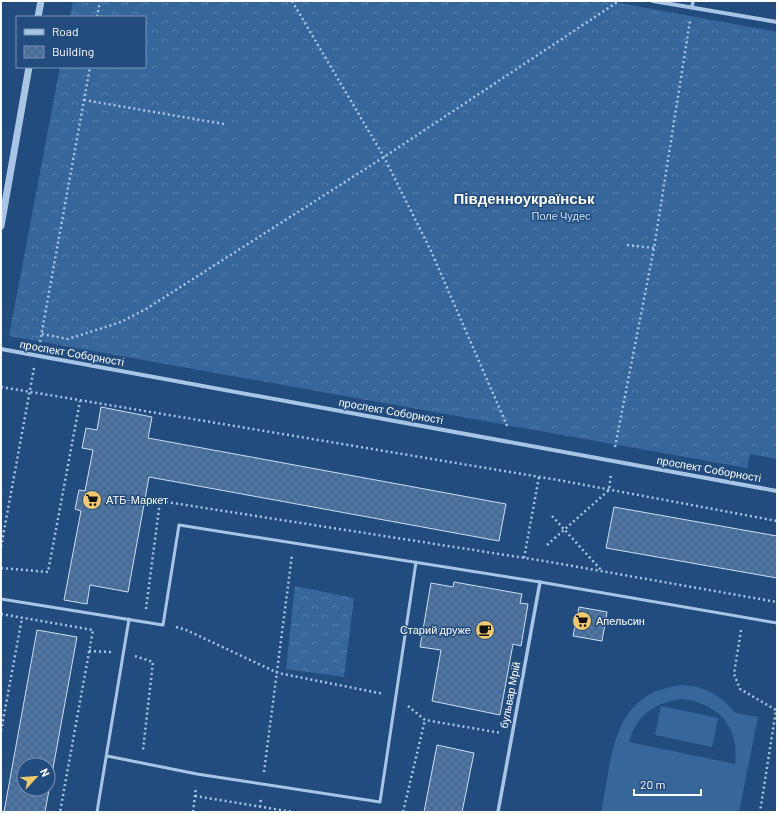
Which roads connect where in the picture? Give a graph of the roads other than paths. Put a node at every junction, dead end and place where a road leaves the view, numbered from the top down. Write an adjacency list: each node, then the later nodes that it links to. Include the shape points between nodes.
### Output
1 (40, 1): 5 (street)
2 (653, 1): 4 (street)
3 (693, 1): 4 (street)
4 (692, 7): 6 (street)
5 (38, 16)
6 (777, 22)
7 (29, 68): 8 (street)
8 (1, 226)
9 (1, 349): 10 (street, проспект Соборності)
10 (777, 491)
11 (416, 562): 12 (lane); 14 (lane, via 179,525 163,625); 16 (lane, via 380,802 197,774)
12 (540, 582): 15 (lane); 18 (street, бульвар Мрій)
13 (1, 599): 14 (lane)
14 (129, 618): 16 (lane)
15 (777, 623)
16 (107, 756): 17 (lane)
17 (97, 812)
18 (498, 812)

